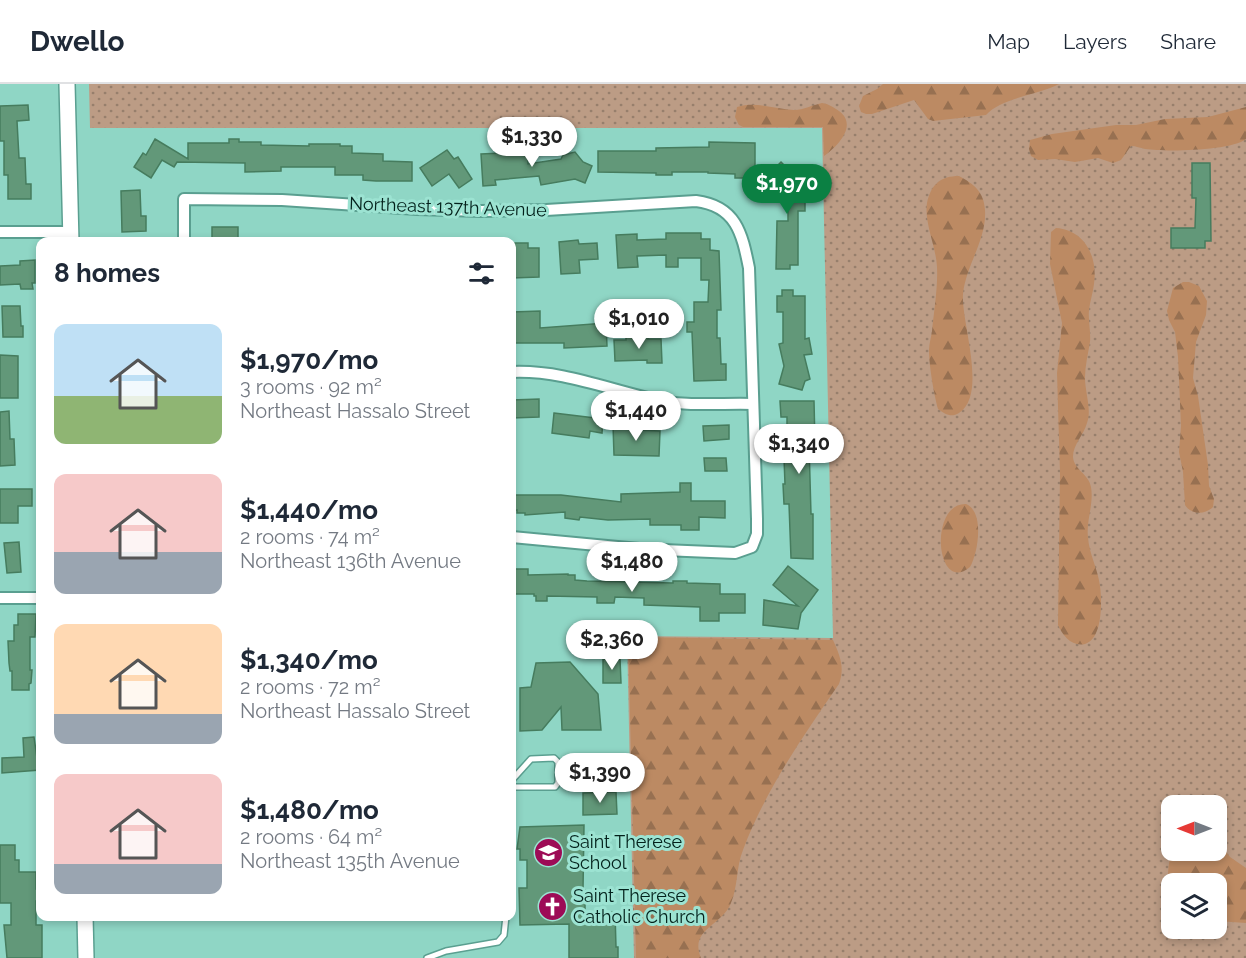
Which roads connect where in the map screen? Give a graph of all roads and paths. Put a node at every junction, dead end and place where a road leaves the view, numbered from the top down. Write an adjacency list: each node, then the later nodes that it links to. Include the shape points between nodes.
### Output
1 (67, 84): 3 (main road)
2 (0, 232): 3 (street)
3 (71, 237)
4 (184, 237): 6 (street, Northeast 137th Avenue, via 184,199 482,211 696,201 711,204 731,216 744,242 749,268)
5 (516, 372): 6 (street, via 573,377 653,400)
6 (753, 404): 7 (street, via 757,534 752,547 735,553)
7 (516, 537)
8 (0, 598): 9 (street)
9 (36, 598)
10 (516, 776): 11 (lane, via 531,759 554,758 558,762 555,787)
11 (516, 788)
12 (85, 921): 14 (main road)
13 (506, 921): 15 (lane, via 504,935 498,942)
14 (86, 958)
15 (427, 958)

